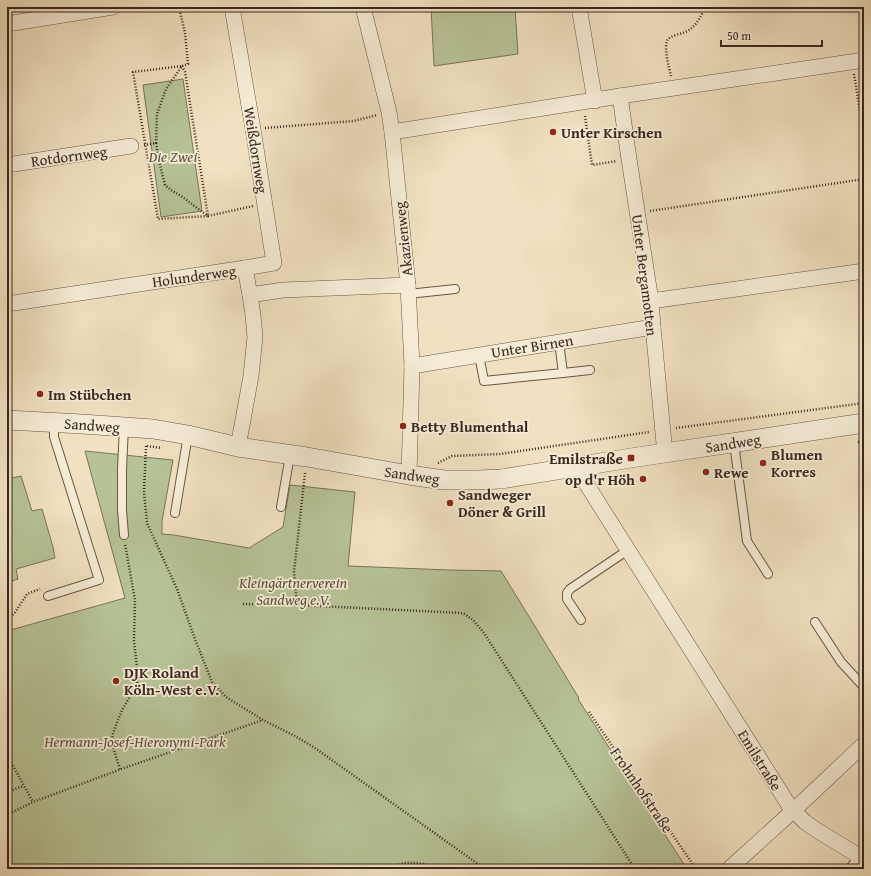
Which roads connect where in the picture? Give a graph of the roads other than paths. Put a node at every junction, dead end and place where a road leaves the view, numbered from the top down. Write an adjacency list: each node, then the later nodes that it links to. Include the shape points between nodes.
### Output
1 (113, 7): 5 (street)
2 (232, 7): 12 (street, Weißdornweg, via 274,263)
3 (363, 7): 9 (street, Akazienweg)
4 (579, 7): 8 (street)
5 (7, 24)
6 (858, 61): 7 (street)
7 (620, 96): 8 (street); 17 (street, Unter Bergamotten)
8 (589, 102): 9 (street)
9 (392, 132): 15 (street, Akazienweg)
10 (138, 146): 11 (street, Rotdornweg)
11 (7, 164)
12 (244, 268): 16 (street, Holunderweg); 18 (street, Holunderweg)
13 (864, 271): 17 (street)
14 (455, 288): 15 (lane)
15 (408, 290): 16 (street, Holunderweg, via 283,290); 22 (street, Akazienweg)
16 (250, 295): 31 (street, via 255,337 251,376)
17 (651, 301): 19 (street, Unter Bergamotten)
18 (7, 304)
19 (653, 327): 20 (street, Unter Birnen); 32 (street, Unter Bergamotten)
20 (559, 342): 21 (street, Unter Birnen); 24 (lane)
21 (479, 355): 22 (street, Unter Birnen); 24 (lane, via 484,381)
22 (412, 366): 35 (street, Akazienweg)
23 (590, 370): 24 (lane)
24 (563, 373)
25 (7, 420): 26 (street, Sandweg)
26 (54, 422): 28 (street, Sandweg); 41 (lane, via 54,438 99,580)
27 (864, 423): 30 (street, Sandweg)
28 (124, 427): 29 (street, Sandweg); 38 (lane)
29 (188, 435): 31 (street, Sandweg); 37 (lane)
30 (734, 443): 32 (street, Sandweg); 40 (lane, via 747,541)
31 (238, 446): 33 (street, Sandweg)
32 (665, 454): 34 (street, Sandweg)
33 (290, 455): 35 (street, Sandweg); 36 (lane)
34 (580, 467): 35 (street, Sandweg, via 501,479 444,480); 39 (street, Emilstraße, via 582,477)
35 (409, 475)
36 (281, 507)
37 (175, 513)
38 (124, 535)
39 (628, 550): 42 (lane, via 567,593 567,599); 46 (street, Emilstraße)
40 (768, 574)
41 (50, 595)
42 (581, 620)
43 (815, 622): 44 (lane, via 841,662)
44 (864, 687)
45 (864, 744): 46 (street)
46 (792, 809): 47 (street, Emilstraße, via 805,822); 48 (street)
47 (861, 858): 49 (lane)
48 (729, 869)
49 (850, 869)

